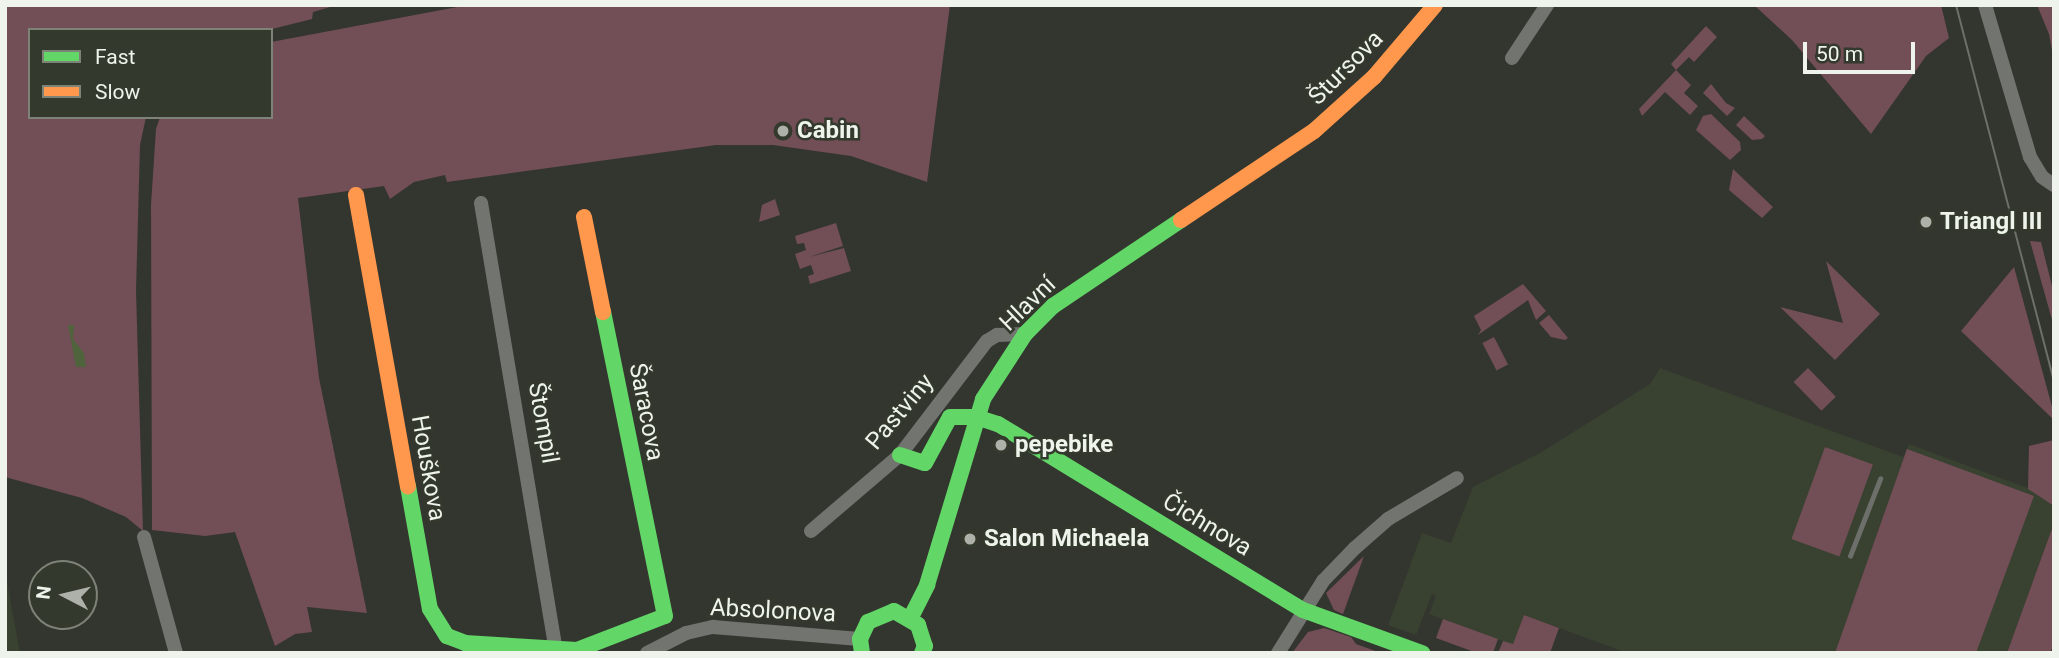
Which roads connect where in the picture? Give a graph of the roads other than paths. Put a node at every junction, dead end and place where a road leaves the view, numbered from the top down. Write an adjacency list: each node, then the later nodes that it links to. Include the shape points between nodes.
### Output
1 (1435, 5): 5 (street, Štursova, via 1374,77)
2 (1547, 5): 4 (street)
3 (1985, 5): 6 (street, via 2030,158 2042,177)
4 (1512, 58)
5 (1314, 131): 10 (street, Hlavní, via 1053,306)
6 (2054, 185)
7 (356, 195): 19 (street, Houškova, via 430,609 447,636 465,643)
8 (481, 203): 19 (street, Štompil)
9 (584, 217): 19 (street, Šaracova, via 665,616 589,647)
10 (1025, 334): 11 (street, Hlavní, via 991,382); 12 (street, Pastviny, via 997,335 985,343)
11 (976, 417): 12 (street, via 950,417 944,422 937,447 925,463); 16 (street, Čichnova, via 998,424); 17 (street, Hlavní, via 927,585)
12 (900, 455): 14 (street, Pastviny)
13 (1457, 478): 16 (street, via 1388,519 1323,581)
14 (811, 531)
15 (144, 537): 20 (street)
16 (1303, 610): 23 (street); 24 (street, Čichnova)
17 (911, 617): 18 (street, via 884,611 868,622); 22 (street, via 923,635)
18 (861, 646): 21 (street, Absolonova, via 713,627 686,633)
19 (555, 652)
20 (176, 653)
21 (647, 653)
22 (922, 653)
23 (1278, 653)
24 (1422, 653)

